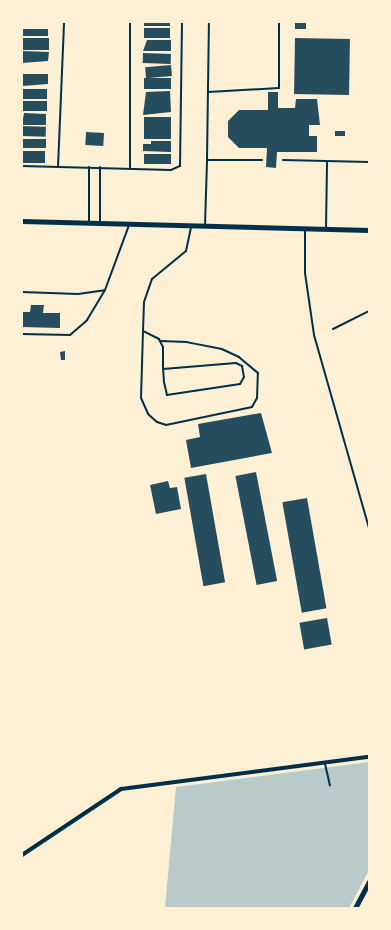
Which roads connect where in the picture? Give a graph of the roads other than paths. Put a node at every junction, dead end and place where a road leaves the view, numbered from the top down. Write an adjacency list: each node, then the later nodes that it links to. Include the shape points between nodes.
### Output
1 (64, 22): 13 (lane)
2 (130, 22): 16 (lane)
3 (182, 22): 16 (lane, via 180,166 171,170)
4 (209, 22): 6 (lane)
5 (279, 22): 6 (lane, via 279,88)
6 (208, 92): 7 (lane)
7 (207, 160): 8 (lane); 22 (lane)
8 (262, 160)
9 (283, 160): 10 (lane)
10 (327, 161): 11 (lane); 24 (lane)
11 (369, 162)
12 (22, 166): 13 (lane)
13 (58, 167): 14 (lane)
14 (89, 167): 15 (lane); 18 (lane)
15 (100, 167): 16 (lane); 19 (lane)
16 (130, 168)
17 (22, 221): 18 (street)
18 (89, 223): 19 (street)
19 (100, 223): 20 (street)
20 (129, 224): 21 (street); 26 (lane)
21 (191, 226): 22 (street); 30 (lane, via 186,250 152,279 144,302)
22 (205, 226): 23 (street)
23 (305, 229): 24 (street); 34 (lane, via 305,273 314,335)
24 (326, 229): 25 (street)
25 (369, 230)
26 (105, 290): 27 (lane, via 78,294); 31 (lane, via 88,320 70,335)
27 (22, 292)
28 (369, 311): 29 (lane)
29 (334, 329)
30 (143, 331): 32 (lane); 32 (lane, via 141,398 148,414 157,422 166,425 252,407 257,398 258,373 239,357 222,349 187,342)
31 (22, 334)
32 (160, 341): 33 (lane)
33 (163, 369): 33 (lane, via 167,395 174,396 240,384 244,376 242,366 236,363)
34 (369, 528)
35 (369, 757): 36 (street)
36 (325, 764): 37 (lane); 38 (street, via 121,789)
37 (330, 785)
38 (22, 856)
39 (369, 882): 40 (street)
40 (355, 908)

